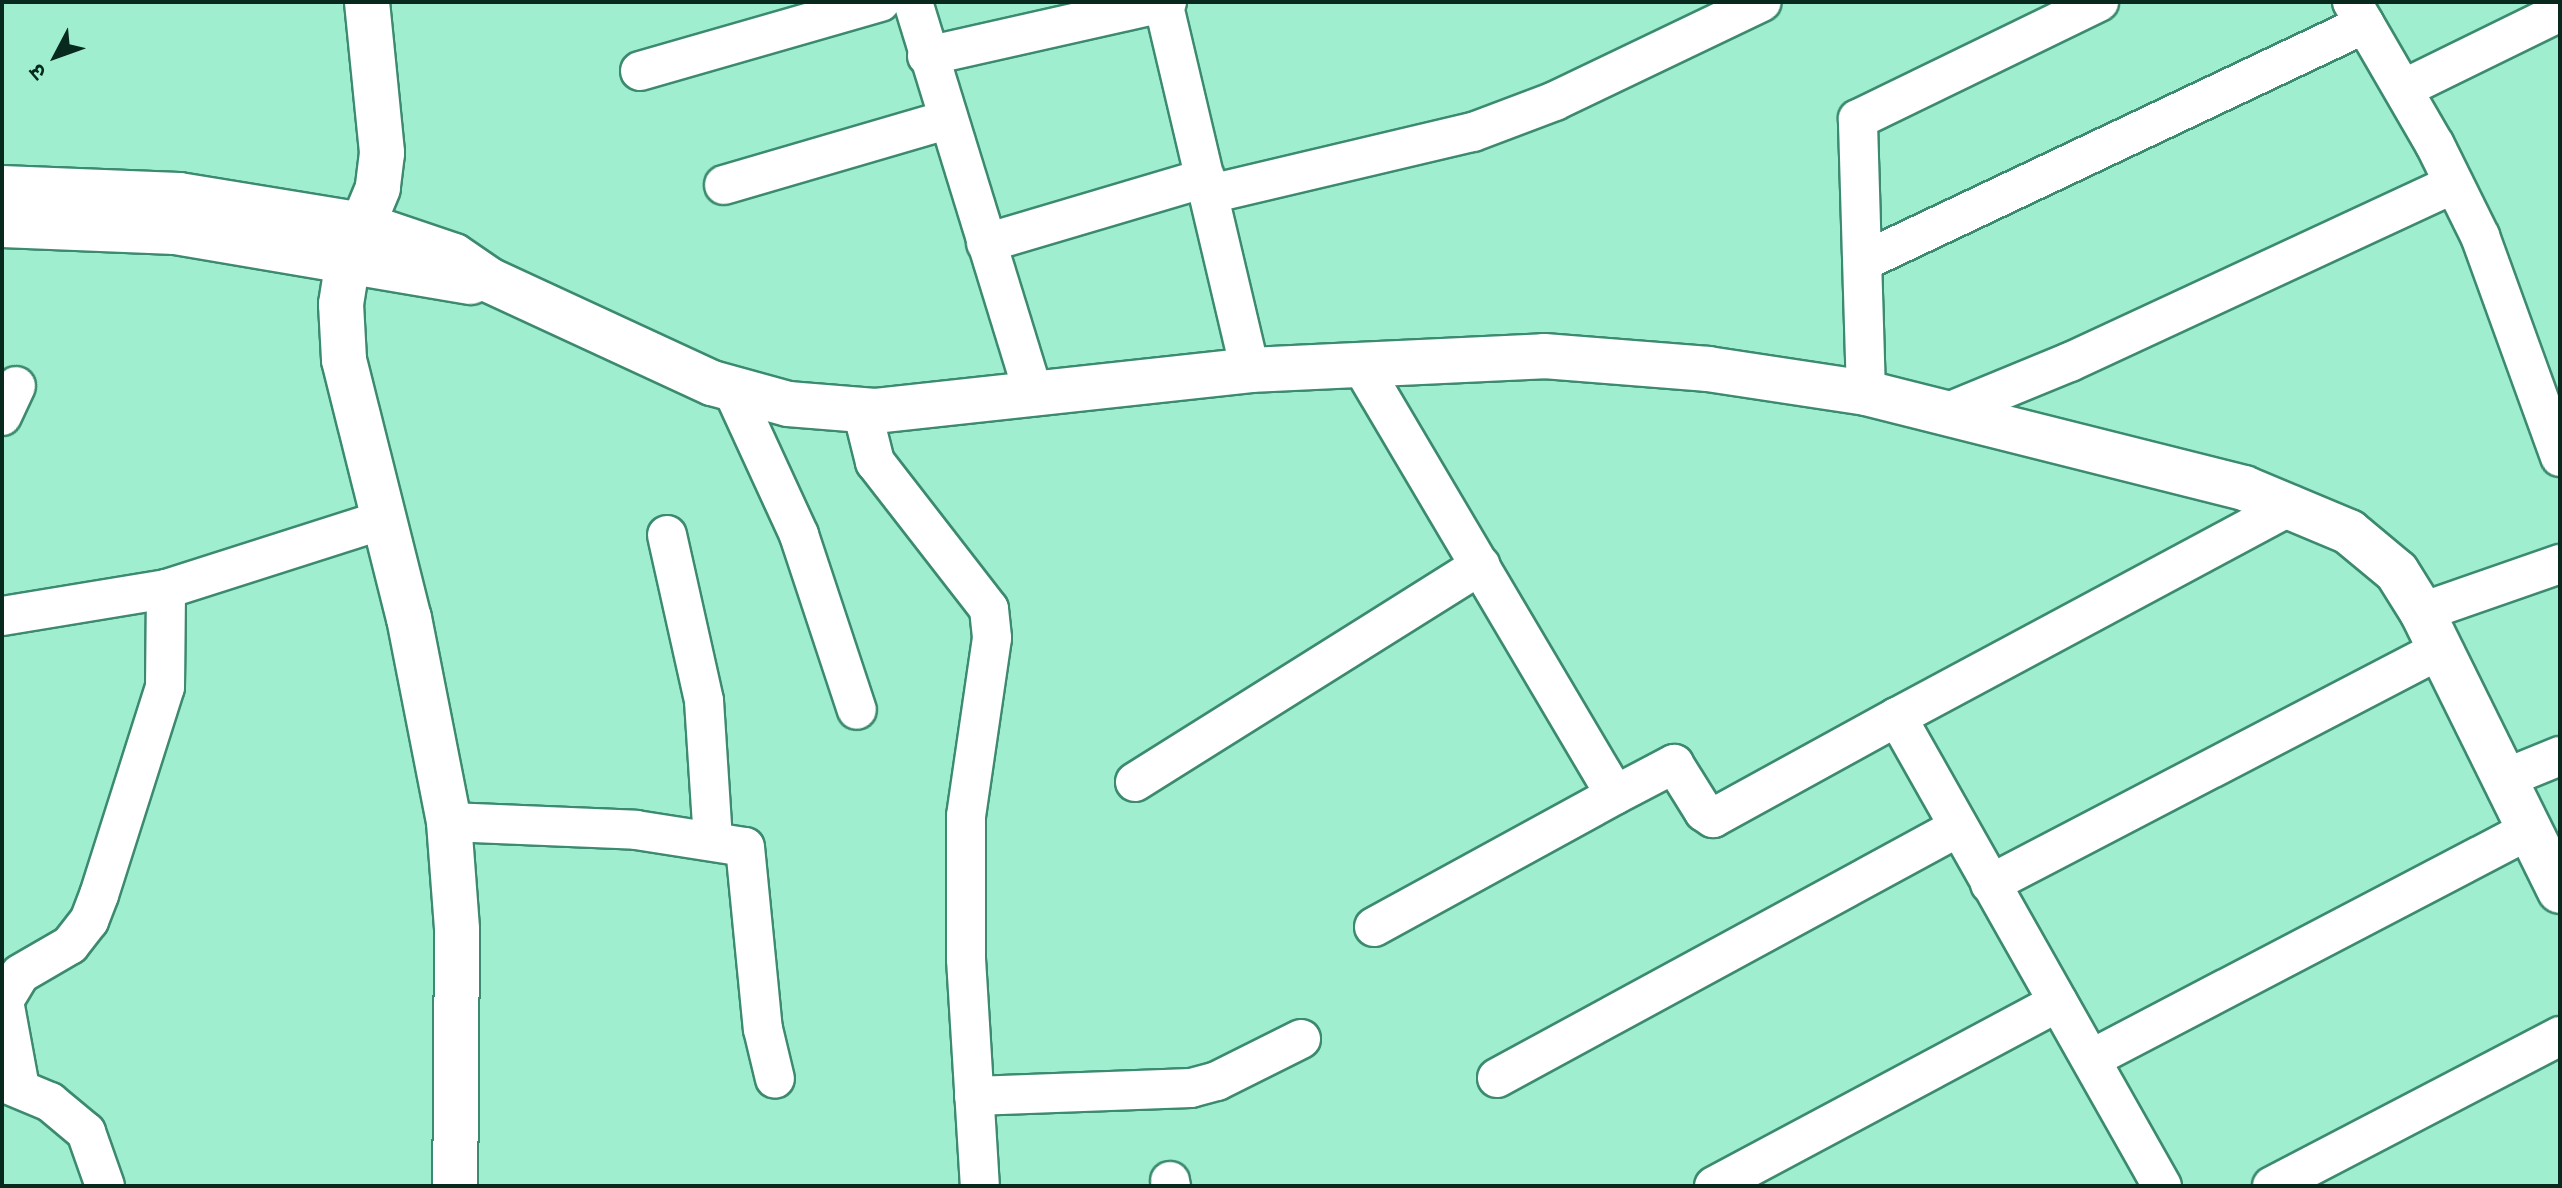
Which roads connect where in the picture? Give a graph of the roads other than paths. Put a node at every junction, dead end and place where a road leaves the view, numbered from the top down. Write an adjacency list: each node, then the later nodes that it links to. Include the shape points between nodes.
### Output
1 (367, 2): 18 (main road, via 382,153 378,188)
2 (880, 2): 10 (street)
3 (913, 2): 9 (street)
4 (1164, 2): 9 (street); 15 (street)
5 (1762, 2): 15 (street, via 1555,101 1473,132)
6 (2099, 2): 20 (street, via 1858,119)
7 (2560, 12): 11 (street)
8 (2358, 13): 11 (street); 20 (street)
9 (927, 56): 12 (street)
10 (640, 71)
11 (2403, 89): 14 (street)
12 (947, 120): 13 (street); 19 (street)
13 (724, 185)
14 (2452, 185): 27 (street, via 2112,343); 28 (street, via 2490,264)
15 (1208, 186): 19 (street); 22 (street)
16 (2, 188): 18 (main road, via 179,195)
17 (2, 225): 18 (main road)
18 (355, 242): 23 (main road, via 453,283 489,280); 30 (main road, via 341,304 344,360)
19 (986, 243): 25 (street)
20 (1864, 261): 24 (street)
21 (1361, 365): 22 (main road); 24 (main road, via 1544,356 1708,369); 33 (street)
22 (1250, 370): 25 (main road)
23 (732, 389): 26 (main road, via 788,404); 37 (street, via 799,535)
24 (1866, 393): 27 (main road)
25 (1034, 396): 26 (main road)
26 (862, 410): 57 (street, via 875,462 989,609 992,638 966,816 966,959)
27 (1948, 412): 29 (main road)
28 (2560, 457)
29 (2292, 505): 36 (main road, via 2349,532 2397,572); 38 (street)
30 (385, 519): 34 (street); 43 (main road)
31 (667, 535): 46 (street, via 704,701)
32 (2560, 564): 36 (street)
33 (1481, 565): 41 (street); 42 (street)
34 (166, 589): 35 (street); 56 (street, via 169,665 158,718 89,921 70,945 20,974 4,1001)
35 (2, 616)
36 (2432, 630): 40 (main road); 47 (street)
37 (857, 710)
38 (1897, 717): 42 (street, via 1713,818 1674,764); 44 (street)
39 (2560, 756): 40 (street)
40 (2506, 778): 45 (main road)
41 (1135, 782)
42 (1615, 795): 49 (street)
43 (449, 822): 46 (street, via 636,830); 60 (main road, via 457,929)
44 (1957, 828): 47 (street); 54 (street)
45 (2531, 829): 48 (main road); 53 (street)
46 (713, 839): 55 (street, via 739,843 747,854 763,1029)
47 (1990, 884): 50 (street)
48 (2560, 891)
49 (1374, 927)
50 (2058, 1002): 53 (street); 62 (street)
51 (2560, 1036): 63 (street)
52 (1301, 1039): 57 (street, via 1191,1088)
53 (2091, 1059): 58 (street)
54 (1497, 1078)
55 (775, 1079)
56 (11, 1085): 59 (street, via 50,1102 86,1132)
57 (974, 1096): 61 (street)
58 (2151, 1182)
59 (105, 1186)
60 (455, 1186)
61 (980, 1186)
62 (1714, 1186)
63 (2272, 1186)

